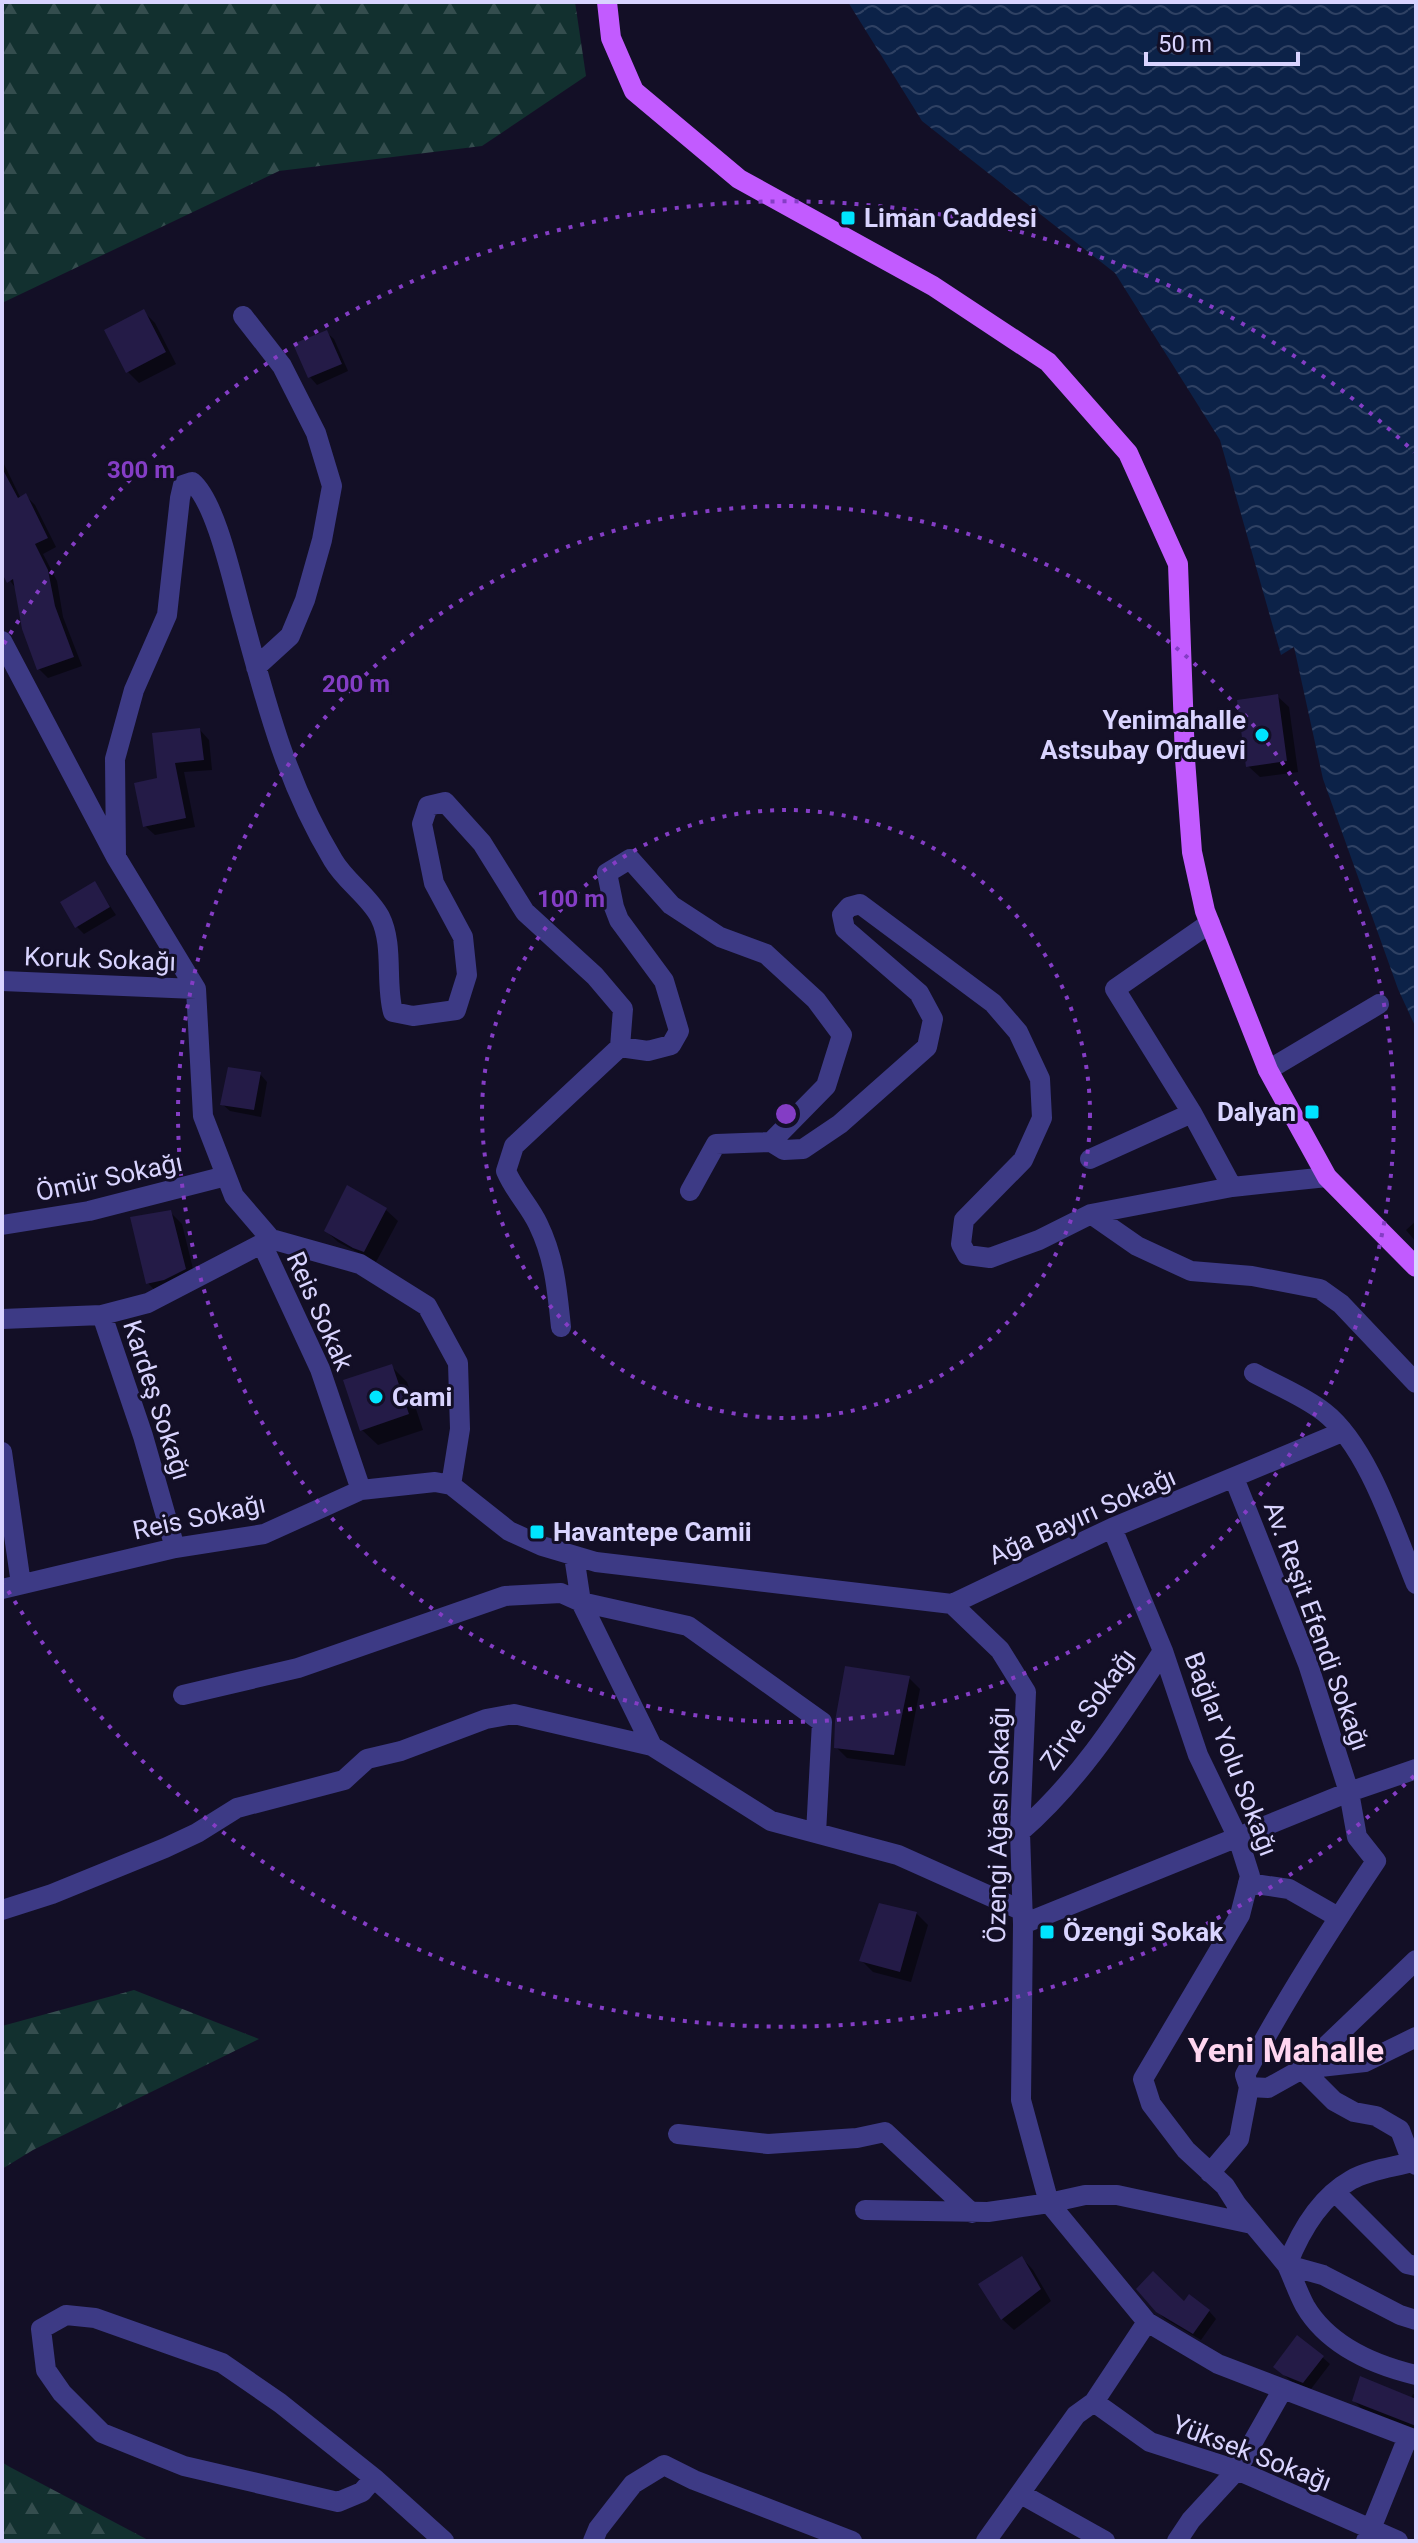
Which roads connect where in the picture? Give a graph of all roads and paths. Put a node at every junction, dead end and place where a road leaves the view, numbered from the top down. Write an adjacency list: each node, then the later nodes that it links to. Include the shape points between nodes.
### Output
1 (607, 2): 6 (main road, via 611,38 634,91 739,179 933,286 1048,362 1128,453 1178,564 1192,852)
2 (243, 316): 4 (street, via 282,366 316,433 332,486 322,540 290,636)
3 (2, 641): 5 (street)
4 (256, 667): 5 (street, via 203,491 192,482 183,485 167,615 134,690 115,759); 10 (street, via 296,791 335,863 380,917 393,1012 413,1016 456,1010 467,975 463,937 434,883 422,824 428,806 445,802 482,843 525,912 623,1009)
5 (116, 857): 8 (street)
6 (1210, 923): 11 (main road); 12 (street, via 1115,989)
7 (2, 981): 8 (street, Koruk Sokağı)
8 (196, 989): 15 (street, Reis Sokak, via 203,1116)
9 (1379, 1004): 11 (street)
10 (620, 1047): 13 (street, via 648,1051 671,1045 679,1031 664,981 614,907 607,873 630,859 671,905 720,937 766,954 816,1000 842,1035 826,1086); 25 (street, via 514,1146 506,1171 554,1263)
11 (1268, 1070): 16 (main road)
12 (1192, 1113): 14 (street); 17 (street)
13 (771, 1142): 18 (street, via 716,1144); 19 (street, via 784,1150 803,1149 840,1124 927,1047 933,1019 919,993 845,929 842,915 860,904 993,1003 1018,1032 1040,1079 1042,1118 1023,1160 964,1220 961,1244 967,1255 990,1258)
14 (1090, 1159)
15 (226, 1176): 20 (street, Ömür Sokağı, via 89,1211); 21 (street, Reis Sokak)
16 (1327, 1177): 17 (street); 22 (main road)
17 (1232, 1187): 19 (street)
18 (690, 1191)
19 (1091, 1214): 27 (street, via 1137,1246 1191,1271 1320,1289)
20 (2, 1225)
21 (266, 1242): 23 (street, via 148,1303); 31 (street, via 360,1264 427,1306 458,1363 460,1429); 32 (street, Reis Sokak, via 320,1369)
22 (1416, 1267)
23 (102, 1315): 24 (street); 34 (street, Kardeş Sokağı)
24 (2, 1319)
25 (561, 1327)
26 (1254, 1373): 28 (street, via 1325,1412)
27 (1416, 1383)
28 (1342, 1432): 30 (street, Ağa Bayırı Sokağı); 36 (street, via 1357,1449)
29 (3, 1457): 37 (street)
30 (1234, 1478): 33 (street, Ağa Bayırı Sokağı); 44 (street, Av. Reşit Efendi Sokağı, via 1308,1664)
31 (451, 1485): 32 (street, Reis Sokağı); 35 (street, via 509,1531)
32 (361, 1490): 34 (street, Reis Sokağı, via 264,1534)
33 (1112, 1528): 39 (street, Ağa Bayırı Sokağı); 40 (street, Bağlar Yolu Sokağı)
34 (175, 1548): 37 (street, Reis Sokağı)
35 (574, 1556): 38 (street); 39 (street)
36 (1416, 1584)
37 (12, 1586)
38 (581, 1602): 41 (street, via 561,1593 505,1596 298,1668); 42 (street); 46 (street, via 688,1626 822,1722)
39 (952, 1604): 45 (street, Özengi Ağası Sokağı, via 1000,1650 1026,1692)
40 (1163, 1651): 45 (street, Zirve Sokağı, via 1088,1761); 47 (street, Bağlar Yolu Sokağı, via 1198,1755)
41 (183, 1695)
42 (652, 1746): 46 (street, via 771,1821); 49 (street, via 514,1714 486,1719 367,1759 344,1780 237,1808 165,1848)
43 (1416, 1769): 44 (street)
44 (1349, 1792): 47 (street); 50 (street, Av. Reşit Efendi Sokağı, via 1357,1837 1376,1861)
45 (1020, 1832): 51 (street, Özengi Ağası Sokağı)
46 (816, 1833): 51 (street, via 898,1855)
47 (1238, 1838): 48 (street, Bağlar Yolu Sokağı); 51 (street)
48 (1248, 1883): 50 (street, via 1289,1889); 58 (street, Bağlar Yolu Sokağı, via 1240,1915 1143,2079 1151,2104)
49 (2, 1910)
50 (1338, 1917): 55 (street, via 1245,2075)
51 (1023, 1918): 60 (street, Özengi Ağası Sokağı, via 1021,2100)
52 (1416, 1960): 54 (street)
53 (1416, 2037): 54 (street, via 1365,2062)
54 (1302, 2069): 55 (street, via 1268,2088); 57 (street, via 1334,2101 1400,2130)
55 (1249, 2087): 58 (street, via 1239,2139)
56 (678, 2134): 62 (street, via 768,2144 885,2132)
57 (1414, 2163): 59 (street, via 1352,2179)
58 (1210, 2173): 63 (street, Bağlar Yolu Sokağı)
59 (1336, 2193): 64 (street, via 1299,2235); 65 (street, via 1407,2264)
60 (1049, 2203): 62 (street); 63 (street, via 1117,2195); 67 (street)
61 (865, 2210): 62 (street)
62 (972, 2213)
63 (1252, 2224): 64 (street, Bağlar Yolu Sokağı)
64 (1287, 2265): 66 (street, via 1323,2275); 68 (street, Bağlar Yolu Sokağı, via 1306,2307 1333,2340 1386,2368)
65 (1416, 2266)
66 (1416, 2320)
67 (1147, 2322): 69 (street, via 1218,2364); 70 (street)
68 (1416, 2375)
69 (1283, 2389): 71 (street); 72 (street)
70 (1094, 2402): 72 (street, Yüksek Sokağı, via 1150,2442); 74 (street, via 1076,2415)
71 (1412, 2439): 75 (street)
72 (1237, 2470): 75 (street, Yüksek Sokağı); 81 (street)
73 (374, 2478): 73 (street, via 362,2492 338,2502 184,2466 102,2433 46,2370 41,2329 66,2315 95,2318 222,2363); 76 (street)
74 (1021, 2494): 79 (street); 80 (street)
75 (1368, 2535): 82 (street, Yüksek Sokağı)
76 (444, 2541)
77 (593, 2541): 78 (street, via 633,2484 664,2465)
78 (852, 2541)
79 (986, 2541)
80 (1105, 2541)
81 (1177, 2541)
82 (1398, 2541)

